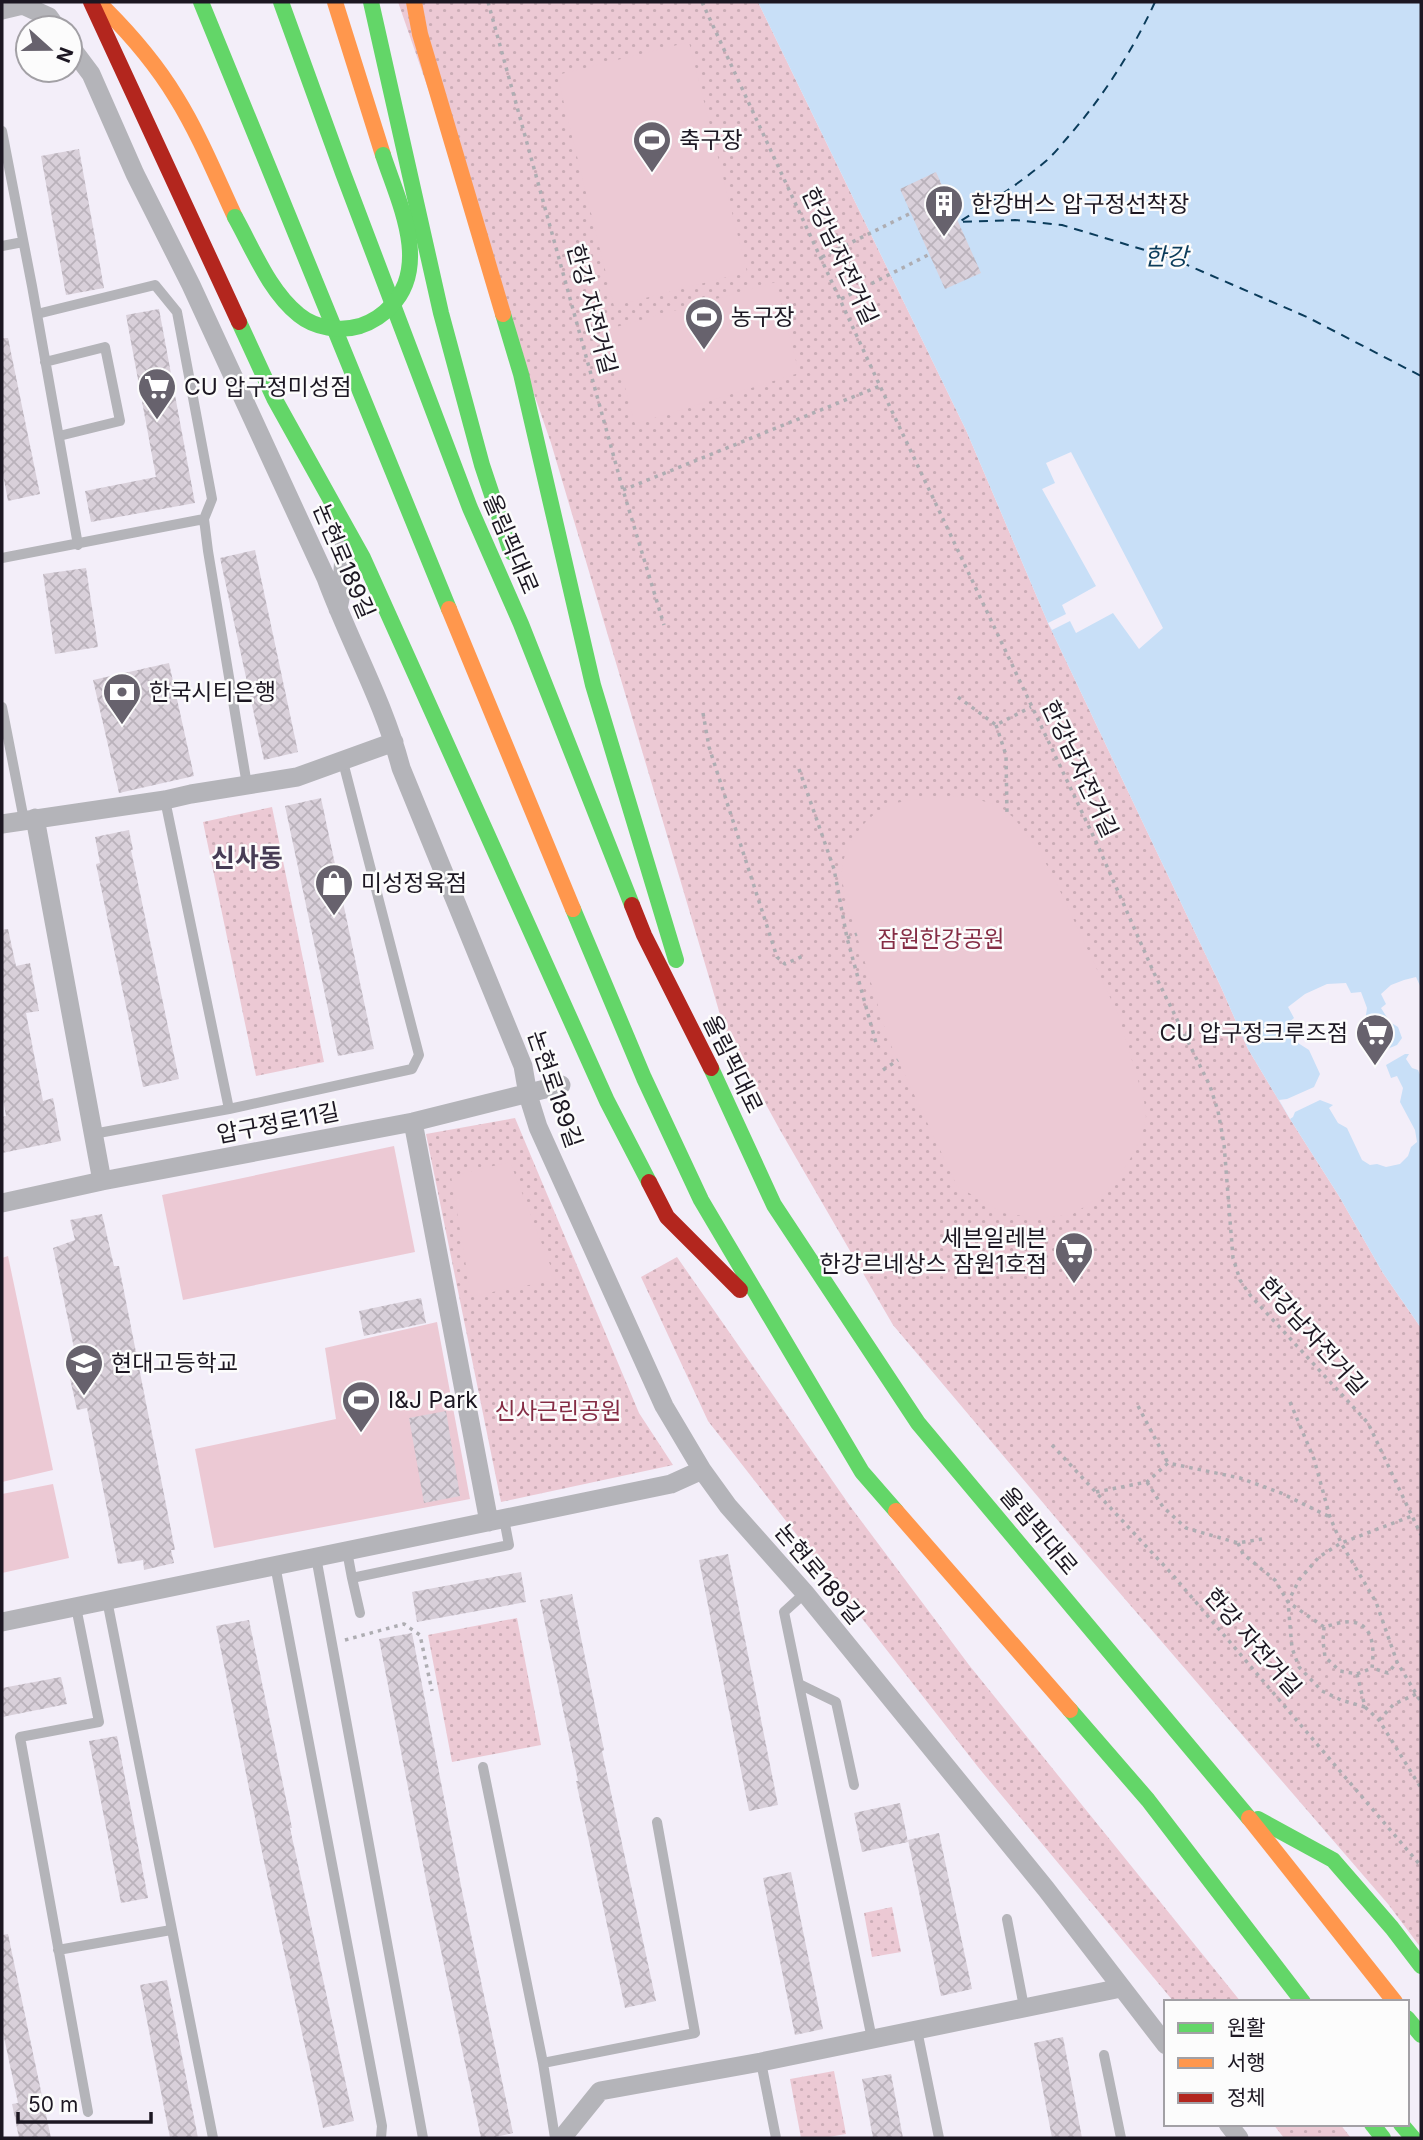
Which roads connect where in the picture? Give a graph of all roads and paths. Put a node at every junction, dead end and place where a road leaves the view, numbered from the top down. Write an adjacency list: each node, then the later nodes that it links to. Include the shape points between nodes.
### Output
1 (91, 2): 27 (highway, via 274,398)
2 (97, 2): 5 (highway, bridge, via 167,82 279,293 313,323 353,328 386,313 396,300 410,266 409,247)
3 (201, 2): 60 (highway, via 644,1078 701,1200)
4 (281, 2): 31 (highway, 올림픽대로, via 470,508)
5 (335, 2)
6 (371, 2): 31 (highway, via 441,313 518,576)
7 (414, 2): 50 (highway, via 521,374 593,685)
8 (488, 2): 25 (path, 한강 자전거길)
9 (702, 2): 19 (path, 한강남자전거길)
10 (2, 10): 11 (street, via 23,5)
11 (41, 14)
12 (84, 65): 30 (street, 논현로189길, via 191,285)
13 (2, 131): 14 (lane)
14 (5, 171): 16 (lane)
15 (911, 213): 19 (path)
16 (23, 242): 17 (lane); 21 (lane)
17 (2, 246)
18 (930, 254): 20 (path)
19 (821, 257): 20 (path, 한강남자전거길)
20 (841, 299): 23 (path, 한강남자전거길)
21 (37, 314): 22 (lane); 26 (lane, via 155,285 177,312 212,499)
22 (45, 362): 24 (lane); 24 (lane, via 105,347 121,421)
23 (880, 387): 25 (path); 35 (path, 한강남자전거길)
24 (58, 436): 28 (lane)
25 (624, 490): 32 (path, 한강 자전거길)
26 (204, 519): 28 (lane); 41 (lane)
27 (346, 527): 30 (street); 60 (highway, via 607,1101 667,1217)
28 (78, 544): 29 (lane)
29 (2, 558)
30 (338, 610): 38 (street, 논현로189길)
31 (521, 624): 50 (highway, 올림픽대로, via 643,935)
32 (664, 625)
33 (958, 697): 37 (path)
34 (2, 706): 44 (lane)
35 (1031, 707): 37 (path); 68 (path, 한강남자전거길, via 1215,1100 1237,1274 1250,1295 1368,1423)
36 (703, 713): 48 (path, via 709,747 776,957 785,964)
37 (996, 724): 43 (path, via 1006,755)
38 (394, 743): 39 (street); 54 (street, 논현로189길, via 523,1066)
39 (343, 762): 41 (street, via 297,777); 55 (lane, via 419,1055 412,1069)
40 (799, 769): 47 (path, via 834,869)
41 (247, 785): 42 (street)
42 (165, 800): 44 (street); 55 (lane)
43 (1007, 813)
44 (30, 819): 45 (street); 57 (street)
45 (2, 824)
46 (856, 934): 47 (path)
47 (847, 938): 49 (path)
48 (803, 956)
49 (876, 1043)
50 (703, 1052): 100 (highway, 올림픽대로, via 774,1205 919,1423)
51 (898, 1060): 52 (path)
52 (883, 1070)
53 (561, 1085): 54 (street, 압구정로11길)
54 (528, 1095): 56 (street, 압구정로11길); 65 (street, 논현로189길, via 538,1127 663,1406)
55 (229, 1109): 57 (lane)
56 (413, 1122): 58 (street, 압구정로11길); 70 (street)
57 (93, 1134): 58 (street)
58 (102, 1181): 59 (street, 압구정로11길)
59 (2, 1203)
60 (779, 1329): 99 (highway, via 862,1472)
61 (1290, 1402): 69 (path, via 1314,1459)
62 (1138, 1405): 64 (path)
63 (1052, 1445): 67 (path, 한강 자전거길)
64 (1168, 1463): 66 (path); 69 (path, via 1240,1478)
65 (702, 1470): 70 (street, via 671,1484); 79 (street, 논현로189길)
66 (1147, 1482): 67 (path); 73 (path, via 1163,1507 1186,1528)
67 (1096, 1492): 102 (path, 한강 자전거길)
68 (1412, 1516): 71 (path, 한강남자전거길); 74 (path)
69 (1330, 1517): 74 (path)
70 (496, 1520): 75 (street); 78 (lane, via 509,1545)
71 (1421, 1535)
72 (1262, 1539): 73 (path)
73 (1238, 1543): 81 (path, via 1243,1554 1275,1580)
74 (1341, 1543): 81 (path, via 1319,1557); 87 (path, via 1376,1602)
75 (346, 1551): 76 (street); 78 (lane)
76 (316, 1557): 77 (street); 123 (lane)
77 (275, 1565): 80 (street); 122 (lane)
78 (352, 1578): 83 (lane)
79 (805, 1593): 90 (lane, via 784,1612); 108 (street, 논현로189길)
80 (107, 1600): 82 (street); 105 (lane)
81 (1288, 1602): 85 (path); 94 (path, via 1292,1648 1299,1668 1322,1691)
82 (76, 1607): 84 (street); 106 (lane, via 99,1722 20,1737)
83 (360, 1613)
84 (2, 1622)
85 (1324, 1627): 88 (path, via 1352,1622 1366,1628 1375,1648); 89 (path, via 1325,1657 1340,1671)
86 (343, 1640): 91 (path, via 404,1624 420,1635)
87 (1397, 1662): 88 (path, via 1388,1673); 92 (path)
88 (1372, 1668): 89 (path)
89 (1357, 1674): 94 (path)
90 (799, 1684): 97 (lane, via 836,1702); 115 (lane)
91 (432, 1691)
92 (1420, 1694): 93 (path); 95 (path, via 1394,1704)
93 (1421, 1702)
94 (1365, 1707): 95 (path)
95 (1379, 1720): 98 (path)
96 (483, 1767): 119 (lane)
97 (854, 1786)
98 (1421, 1788)
99 (1148, 1800): 103 (highway); 109 (highway)
100 (1245, 1812): 107 (highway, via 1333,1860); 110 (highway, 올림픽대로)
101 (657, 1822): 119 (lane, via 695,2033)
102 (1421, 1866)
103 (1214, 1912)
104 (1007, 1919): 111 (lane)
105 (171, 1930): 106 (lane); 121 (lane)
106 (58, 1950): 120 (lane)
107 (1421, 1966)
108 (1121, 1988): 111 (street); 116 (street, 논현로189길)
109 (1302, 2000)
110 (1393, 2000)
111 (1024, 2007): 113 (street)
112 (1409, 2020): 114 (highway)
113 (917, 2030): 115 (street); 127 (lane)
114 (1421, 2035)
115 (872, 2039): 118 (street)
116 (1164, 2042)
117 (1104, 2055): 128 (lane)
118 (761, 2062): 125 (street, via 600,2091); 126 (lane)
119 (543, 2063): 124 (lane)
120 (88, 2112)
121 (213, 2138)
122 (381, 2138)
123 (424, 2138)
124 (555, 2138)
125 (562, 2138)
126 (776, 2138)
127 (939, 2138)
128 (1121, 2138)

